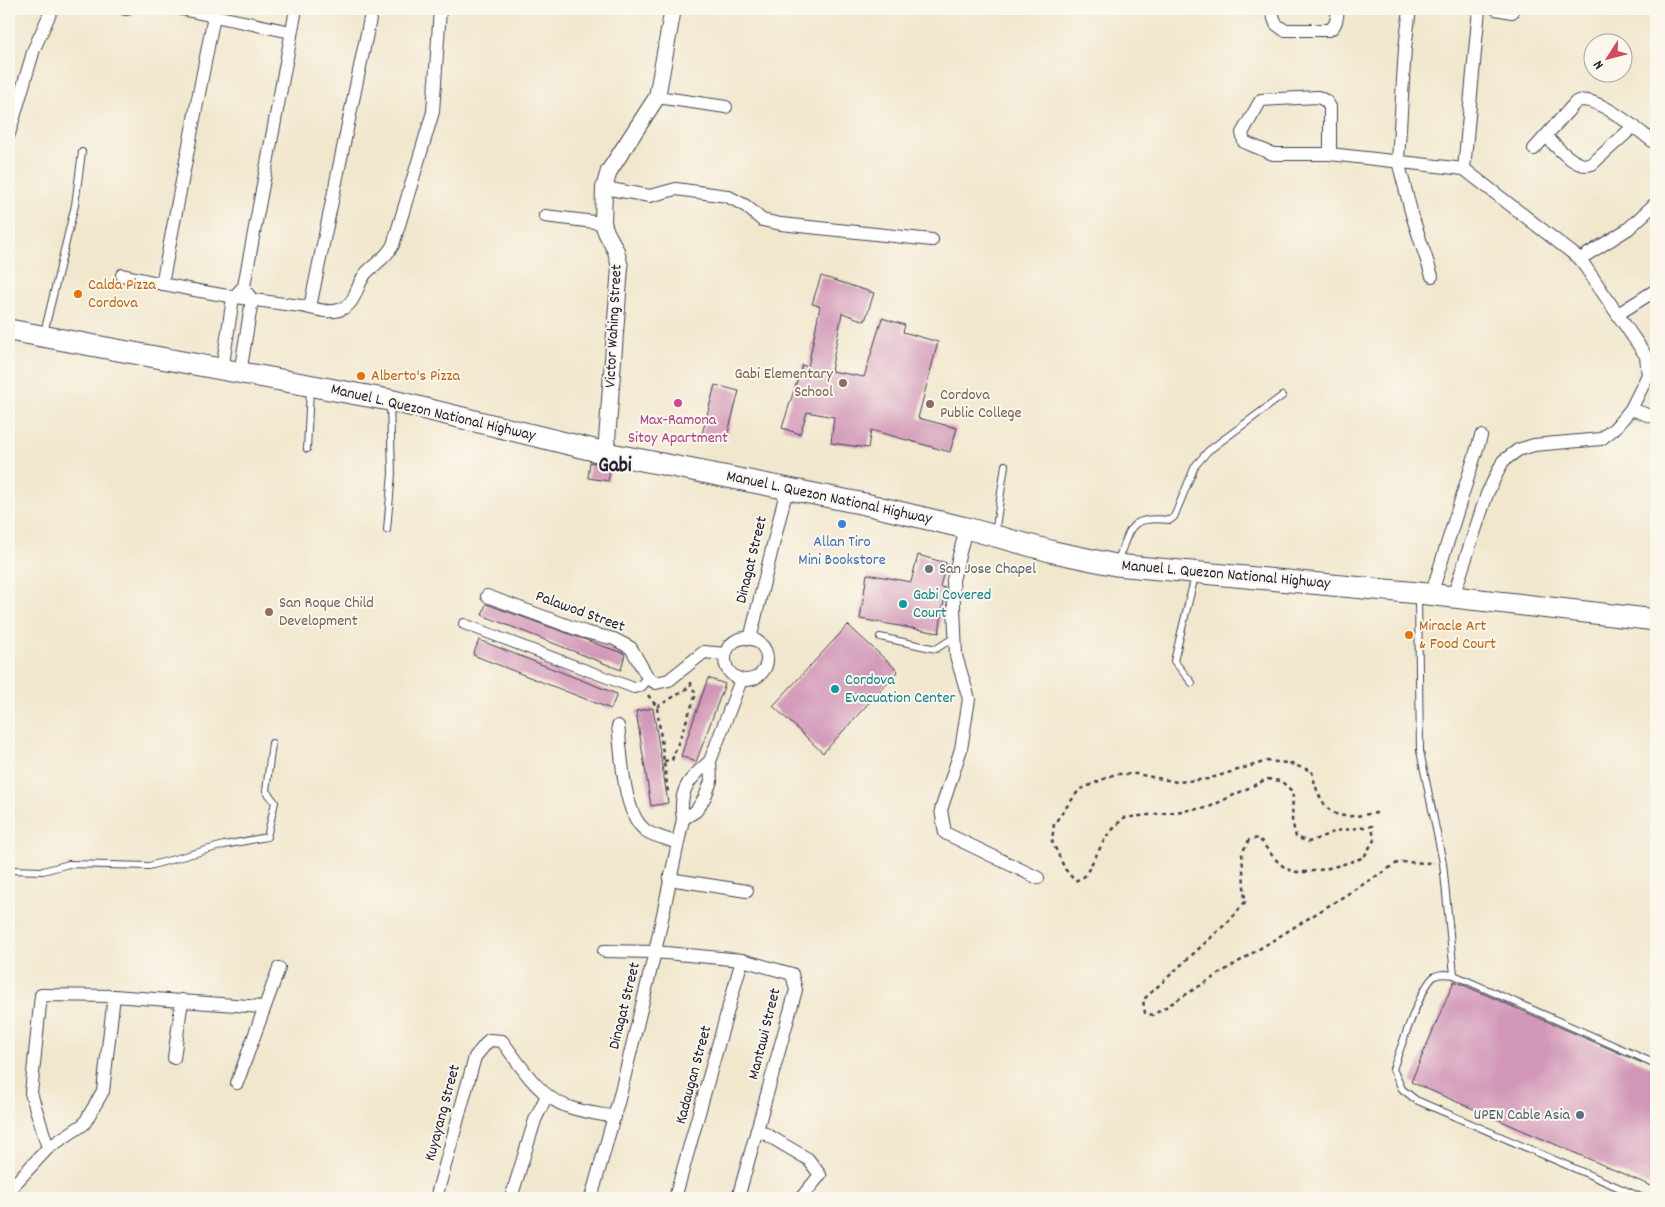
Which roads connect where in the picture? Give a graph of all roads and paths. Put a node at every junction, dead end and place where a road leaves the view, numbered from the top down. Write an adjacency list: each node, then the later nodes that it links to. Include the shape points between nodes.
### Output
1 (52, 9): 15 (street)
2 (181, 9): 13 (street)
3 (296, 9): 14 (street)
4 (372, 9): 40 (street)
5 (440, 9): 40 (street, via 433,112 394,245 388,256 366,272 347,306 329,312)
6 (673, 9): 16 (street, Victor Wahing Street)
7 (1274, 9): 8 (street, via 1272,13 1276,24 1284,30 1329,30 1333,28)
8 (1338, 9)
9 (1410, 9): 25 (street)
10 (1479, 9): 26 (street)
11 (1496, 9): 12 (street)
12 (1512, 12)
13 (214, 16): 14 (street); 35 (street)
14 (291, 32): 36 (street)
15 (15, 93): 19 (street)
16 (657, 96): 17 (street); 27 (street, Victor Wahing Street, via 609,171)
17 (726, 107)
18 (1634, 126): 20 (street, via 1594,102 1581,99); 20 (street, via 1587,166 1582,166 1556,147); 21 (street)
19 (9, 134)
20 (1546, 136): 22 (street)
21 (1656, 144)
22 (1534, 149)
23 (82, 152): 43 (lane, via 67,242)
24 (1330, 154): 24 (street, via 1273,154 1244,142 1242,132 1261,100 1318,97 1330,107); 25 (street)
25 (1398, 162): 26 (street); 34 (street)
26 (1464, 169): 32 (street)
27 (604, 188): 30 (street, Victor Wahing Street); 31 (street, via 650,196 676,189 727,196 762,220)
28 (1656, 203): 32 (street, via 1628,229)
29 (545, 216): 30 (street)
30 (603, 223): 52 (street, Victor Wahing Street, via 620,267)
31 (932, 240)
32 (1580, 258): 41 (street)
33 (122, 275): 35 (street)
34 (1432, 276)
35 (162, 284): 38 (street)
36 (244, 286): 38 (street); 39 (street)
37 (1656, 290): 41 (street)
38 (233, 298): 39 (street); 44 (street)
39 (252, 300): 40 (street); 44 (street)
40 (310, 307)
41 (1618, 314): 48 (street, via 1646,356 1648,375)
42 (9, 330): 43 (main road, Manuel L. Quezon National Highway)
43 (44, 336): 44 (main road, Manuel L. Quezon National Highway)
44 (231, 372): 45 (main road, Manuel L. Quezon National Highway)
45 (311, 386): 47 (main road, Manuel L. Quezon National Highway); 51 (lane)
46 (1282, 396): 58 (lane, via 1208,451 1195,466 1174,517 1170,520 1139,520 1131,528)
47 (389, 400): 52 (main road, Manuel L. Quezon National Highway); 56 (lane, via 392,473)
48 (1630, 409): 49 (street); 62 (street, via 1601,439 1534,446 1518,450 1503,461 1487,494)
49 (1656, 418)
50 (1481, 436): 60 (street)
51 (308, 449)
52 (606, 453): 54 (main road, Manuel L. Quezon National Highway)
53 (1005, 465): 57 (lane)
54 (787, 488): 55 (main road, Manuel L. Quezon National Highway); 67 (street, Dinagat Street)
55 (966, 528): 57 (main road, Manuel L. Quezon National Highway); 65 (street, via 953,580)
56 (387, 530)
57 (995, 535): 58 (main road, Manuel L. Quezon National Highway)
58 (1116, 565): 59 (main road, Manuel L. Quezon National Highway)
59 (1196, 572): 60 (main road, Manuel L. Quezon National Highway); 71 (lane, via 1174,661)
60 (1424, 594): 62 (main road, Manuel L. Quezon National Highway); 81 (lane, via 1420,751)
61 (488, 596): 70 (street, Palawod Street, via 584,632 614,639 631,648)
62 (1453, 597): 63 (main road, Manuel L. Quezon National Highway)
63 (1656, 620)
64 (464, 624): 70 (street, via 634,688)
65 (957, 635): 66 (lane, via 936,649); 83 (street, via 956,656 970,699 961,749 941,810 945,833)
66 (880, 637)
67 (750, 638): 68 (street, via 733,642); 69 (street, via 763,649 766,663 759,676)
68 (725, 654): 69 (street, via 727,668); 70 (street, via 704,652 669,680)
69 (741, 680): 76 (street, Dinagat Street)
70 (644, 682): 75 (path, via 657,707)
71 (1192, 683)
72 (691, 686): 75 (path, via 696,694 672,760)
73 (618, 726): 80 (street, via 630,806 637,821 647,831)
74 (272, 743): 82 (lane, via 266,791 275,802 267,837 149,866 69,864 43,871)
75 (664, 761): 77 (path)
76 (710, 761): 79 (street, Dinagat Street, via 710,781 702,802); 79 (street, Dinagat Street, via 696,773 683,792 680,803)
77 (669, 794)
78 (1377, 813): 81 (path, via 1343,816 1333,811 1320,799 1312,771 1288,763 1267,761 1208,780 1177,782 1137,774 1116,774 1079,790 1054,824 1052,841 1065,869 1075,881 1085,876 1106,837 1123,818 1207,808 1267,779 1281,781 1294,792 1292,820 1296,837 1309,842 1336,831 1372,826 1374,840 1364,857 1340,866 1293,871 1278,862 1259,838 1249,840 1242,853 1245,902 1230,920 1143,1000 1145,1013 1153,1015 1399,862)
79 (683, 819): 80 (street, Dinagat Street)
80 (677, 843): 84 (street, Dinagat Street)
81 (1443, 863): 90 (lane)
82 (9, 870)
83 (1038, 878)
84 (669, 879): 85 (street); 87 (street, Dinagat Street)
85 (747, 891)
86 (604, 951): 87 (street, Mantawi Street)
87 (655, 952): 88 (street, Mantawi Street); 98 (street, Dinagat Street)
88 (742, 960): 99 (street, Mantawi Street, via 792,974 796,990); 105 (street, Kadaugan Street)
89 (279, 968): 93 (street)
90 (1454, 975): 95 (lane); 108 (lane, via 1445,973 1429,981 1411,1020 1394,1069 1402,1089 1416,1100)
91 (114, 996): 92 (street); 100 (street, via 103,1091 84,1124); 100 (street, via 41,995 31,1093)
92 (182, 1000): 93 (street); 94 (street)
93 (264, 1007): 96 (street)
94 (174, 1058)
95 (1656, 1064)
96 (237, 1083)
97 (547, 1095): 98 (street, via 565,1106); 102 (street, Kuyayang Street, via 502,1041 489,1040 475,1057); 103 (street, via 535,1120)
98 (615, 1117): 104 (street, Dinagat Street)
99 (758, 1129): 106 (street, Mantawi Street); 107 (street, via 808,1159 820,1175)
100 (48, 1148): 101 (street)
101 (9, 1190)
102 (436, 1198)
103 (512, 1198)
104 (591, 1198)
105 (675, 1198)
106 (738, 1198)
107 (801, 1198)
108 (1643, 1198)

